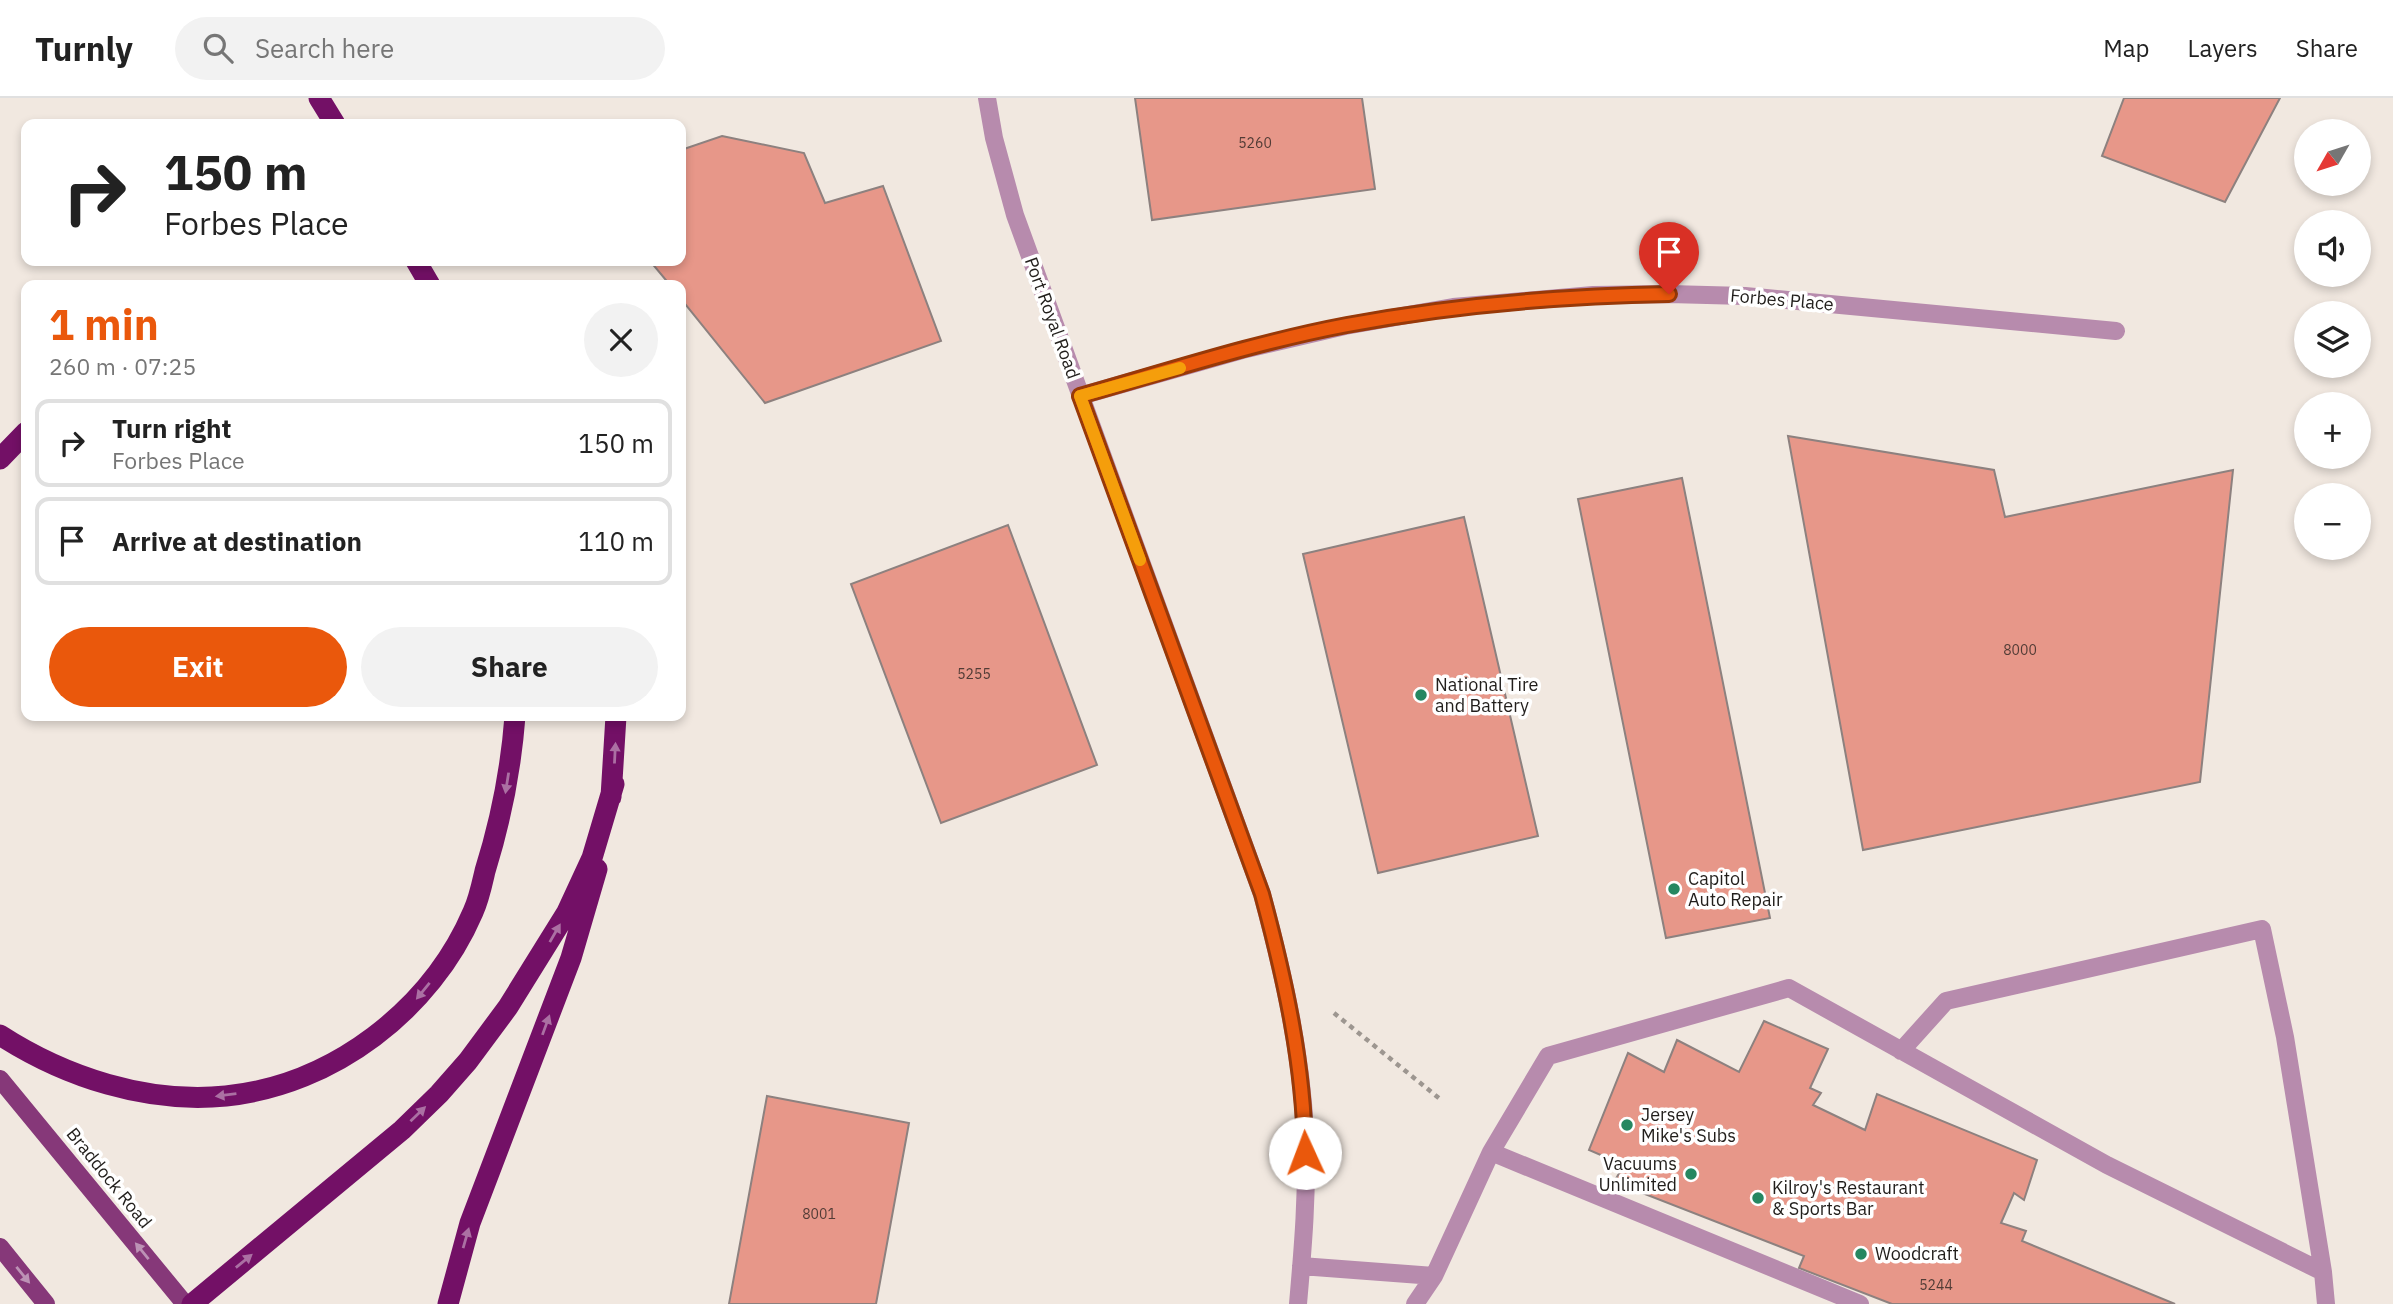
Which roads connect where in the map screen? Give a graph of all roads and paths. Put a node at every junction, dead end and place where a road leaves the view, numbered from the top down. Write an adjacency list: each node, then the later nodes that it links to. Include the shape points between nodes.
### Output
1 (319, 98): 3 (highway)
2 (987, 98): 5 (street, Port Royal Road, via 1015,215)
3 (332, 119)
4 (2116, 331): 5 (street, Forbes Place, via 1745,296 1593,295 1453,307 1345,326)
5 (1080, 396): 18 (street, Port Royal Road, via 1262,894 1280,961 1296,1046 1305,1132 1306,1218)
6 (21, 437): 7 (highway)
7 (0, 459)
8 (514, 721): 12 (highway, one-way to 12, via 503,808 474,911 449,957 420,996 354,1051 273,1086 226,1096 181,1097 103,1083 64,1070)
9 (616, 721): 10 (highway, one-way to 9)
10 (614, 784): 23 (highway, one-way to 10, via 402,1130 468,1061 508,1007 566,912 592,858); 24 (highway, one-way to 10, via 470,1223 571,958 595,880)
11 (1334, 1013): 15 (path)
12 (0, 1035)
13 (1901, 1051): 16 (street, via 1789,988 1548,1056); 19 (street, via 2107,1165); 19 (street, via 1946,1001 2262,929 2285,1037)
14 (0, 1079): 22 (main road, Braddock Road, one-way to 14)
15 (1440, 1099)
16 (1491, 1152): 20 (street); 27 (street)
17 (0, 1247): 21 (main road, one-way to 21)
18 (1301, 1266): 20 (street); 25 (street, Port Royal Road)
19 (2323, 1272): 28 (street)
20 (1434, 1276): 26 (street)
21 (46, 1304)
22 (185, 1304)
23 (191, 1304)
24 (448, 1304)
25 (1298, 1304)
26 (1415, 1304)
27 (1860, 1304)
28 (2326, 1304)

